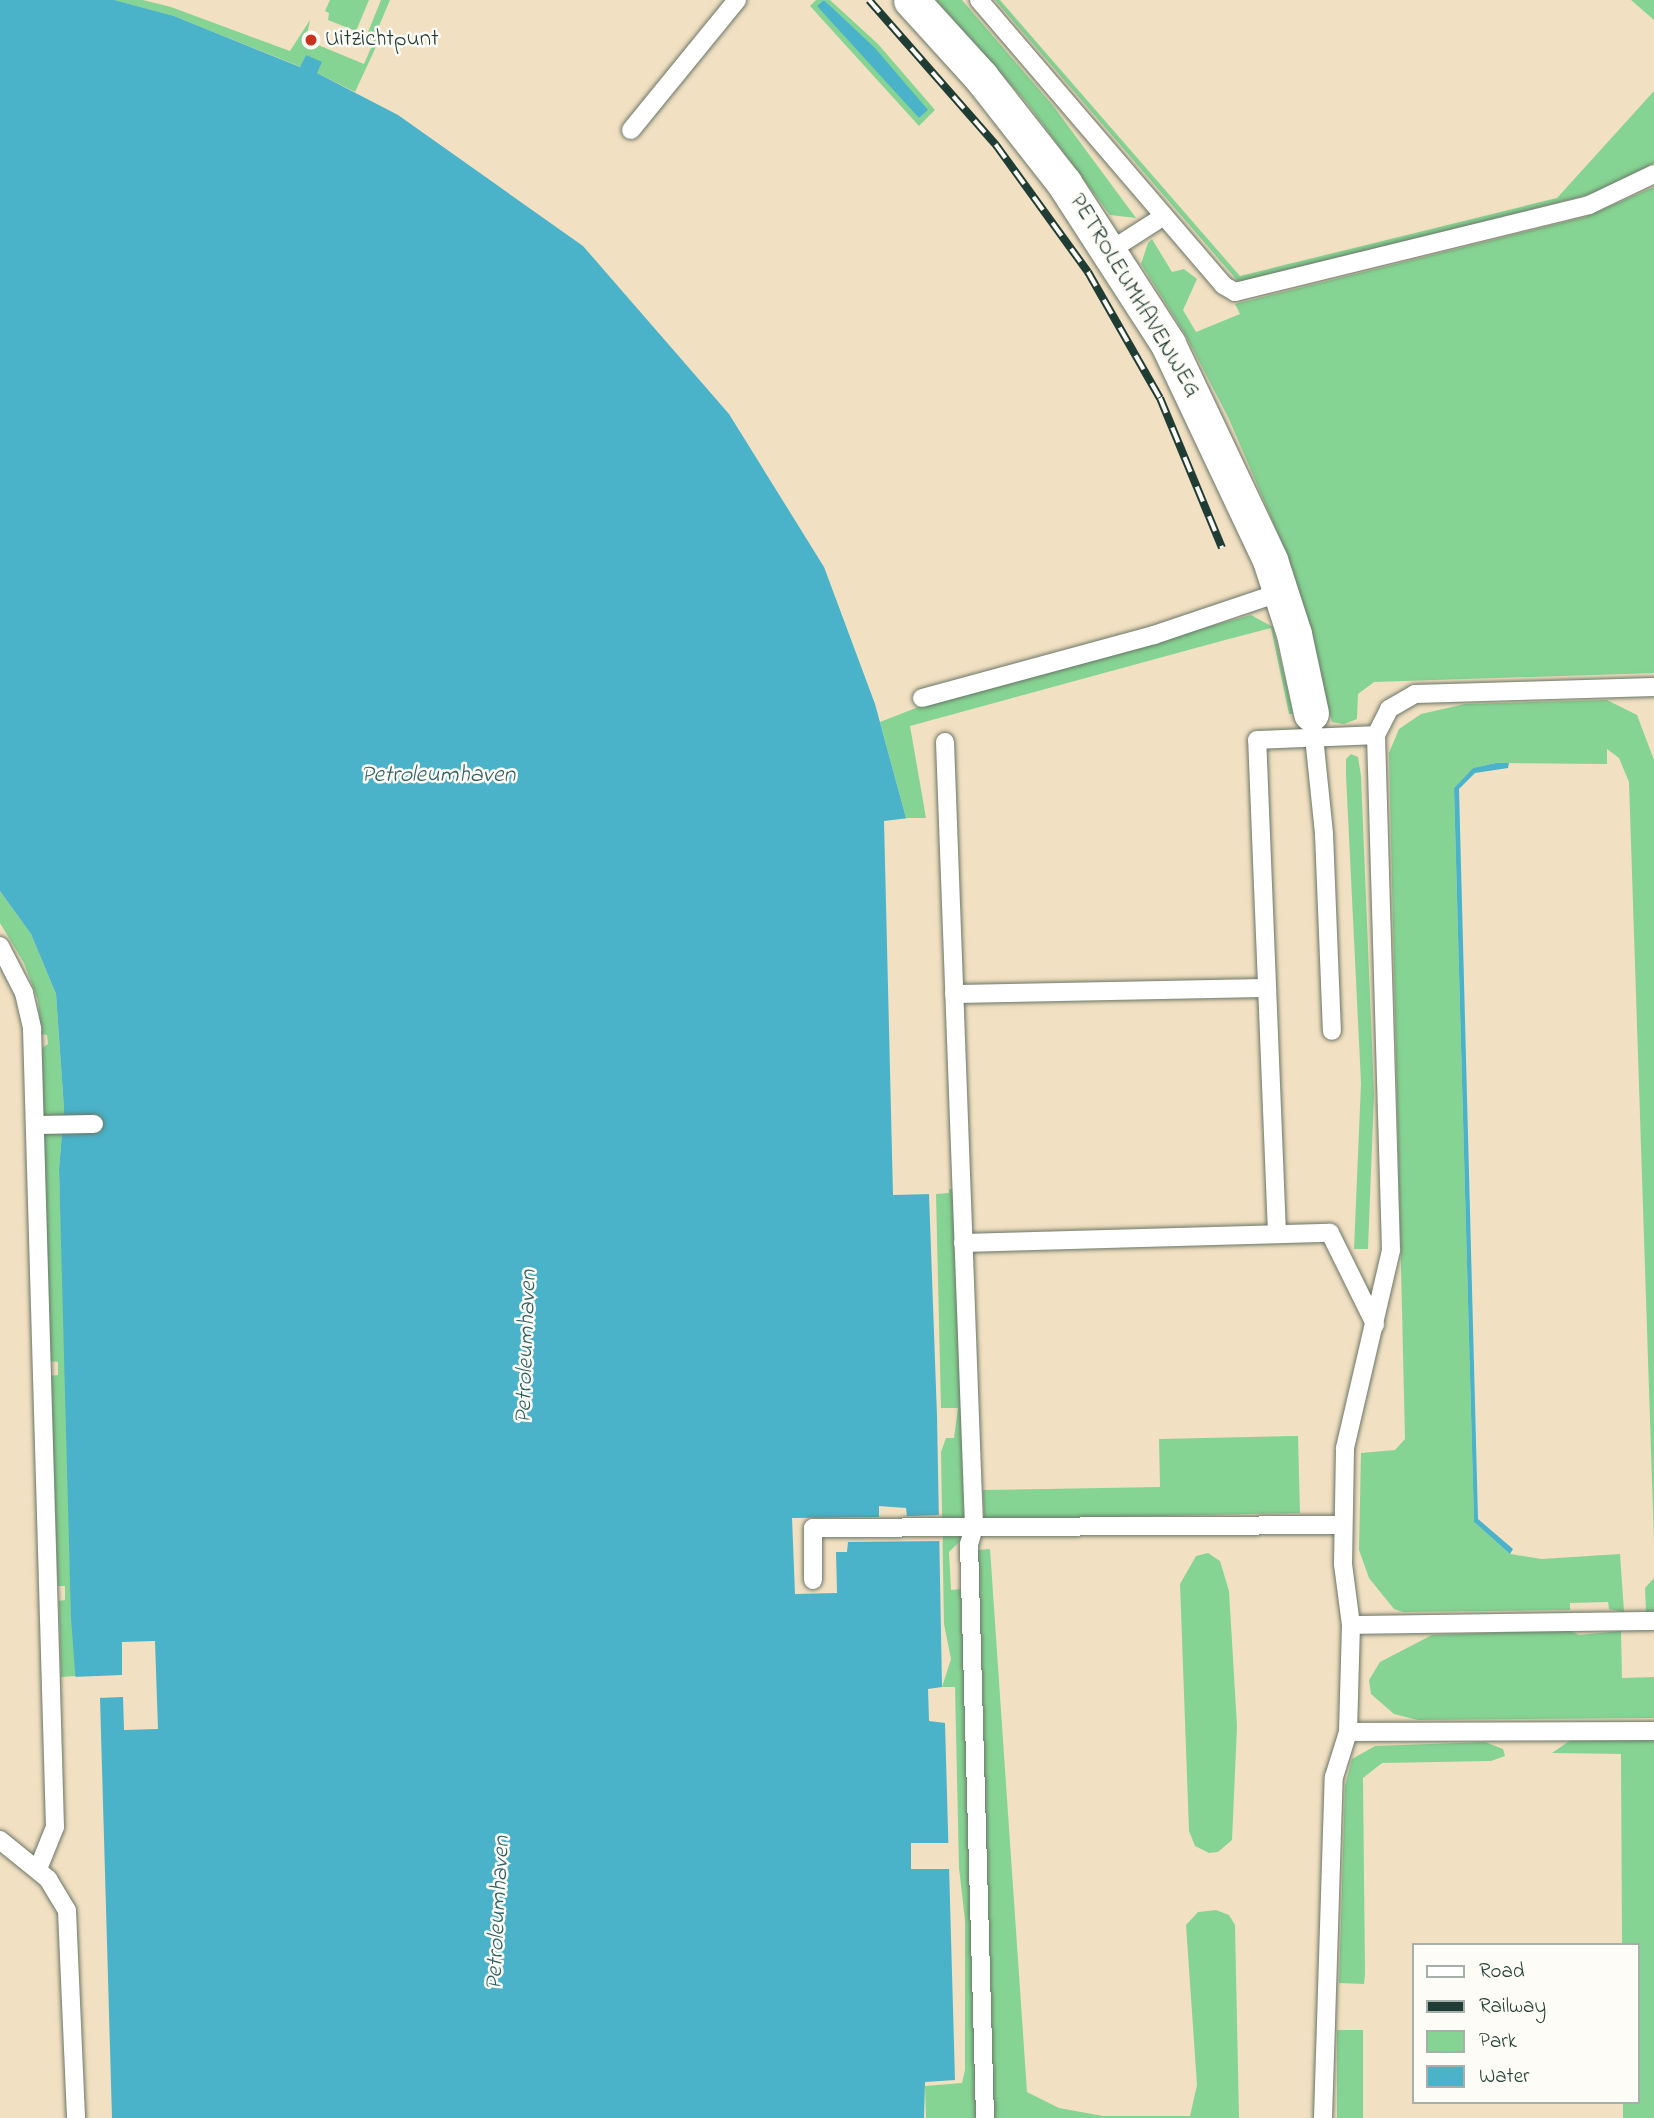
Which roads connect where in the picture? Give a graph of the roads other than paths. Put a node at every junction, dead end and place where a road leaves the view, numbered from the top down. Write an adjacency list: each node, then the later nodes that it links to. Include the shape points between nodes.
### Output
1 (737, 0): 4 (lane)
2 (911, 0): 7 (street, PETROLEUMHAVENWEG, via 1026,131)
3 (979, 0): 6 (lane)
4 (631, 130)
5 (1654, 174): 6 (lane, via 1589,205 1248,292 1223,285)
6 (1164, 216): 7 (lane)
7 (1111, 250): 8 (street, PETROLEUMHAVENWEG, via 1168,344 1210,426)
8 (1282, 592): 10 (lane, via 1154,635); 11 (street, PETROLEUMHAVENWEG)
9 (1654, 687): 12 (lane, via 1415,694 1389,709)
10 (922, 698)
11 (1313, 725): 12 (lane); 15 (lane, via 1257,740); 17 (lane, via 1324,834)
12 (1376, 735): 22 (lane, via 1391,1251)
13 (945, 742): 16 (lane)
14 (0, 946): 19 (lane, via 18,978 30,1017)
15 (1267, 988): 16 (lane); 20 (lane)
16 (954, 994): 21 (lane)
17 (1332, 1031)
18 (94, 1124): 19 (lane)
19 (40, 1125): 31 (lane, via 55,1827)
20 (1277, 1234): 21 (lane); 22 (lane, via 1330,1233)
21 (963, 1243): 24 (lane)
22 (1375, 1324): 23 (lane, via 1345,1448)
23 (1343, 1525): 24 (lane); 27 (lane)
24 (974, 1527): 25 (lane, via 813,1528); 33 (lane, via 969,1544)
25 (813, 1580)
26 (1650, 1621): 27 (lane)
27 (1351, 1625): 29 (lane)
28 (1654, 1731): 29 (lane)
29 (1348, 1732): 34 (lane, via 1334,1777)
30 (0, 1840): 31 (lane)
31 (38, 1869): 32 (lane, via 67,1911)
32 (76, 2118)
33 (985, 2118)
34 (1324, 2118)

